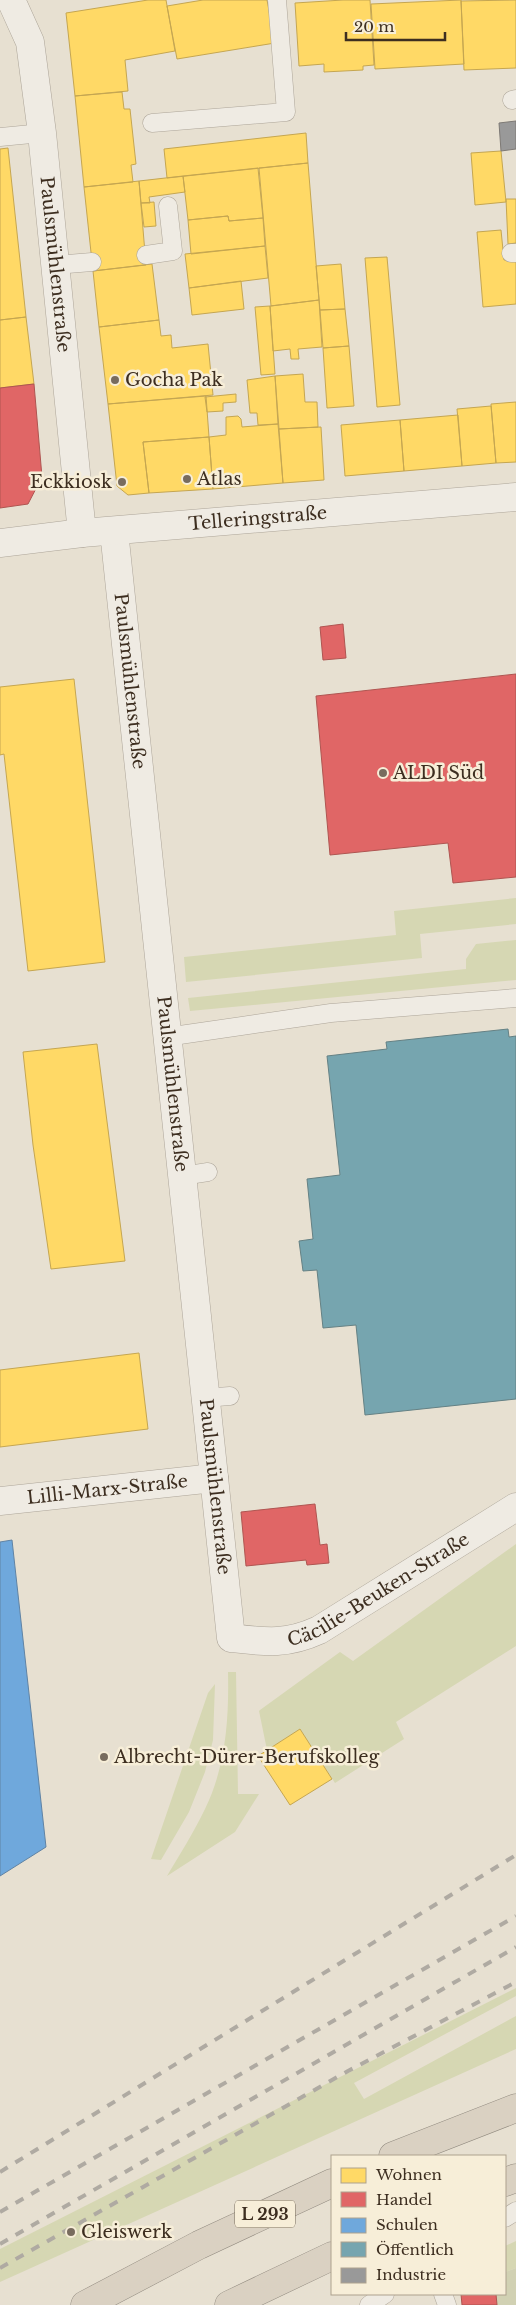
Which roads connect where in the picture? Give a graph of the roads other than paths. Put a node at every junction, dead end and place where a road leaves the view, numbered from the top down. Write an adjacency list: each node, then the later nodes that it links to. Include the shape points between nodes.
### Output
1 (11, 0): 4 (street, Paulsmühlenstraße, via 30,42)
2 (276, 0): 3 (lane, via 286,112)
3 (152, 123)
4 (42, 133): 5 (lane); 9 (street, Paulsmühlenstraße)
5 (0, 137)
6 (168, 206): 7 (lane, via 174,251)
7 (146, 255)
8 (92, 262): 9 (lane)
9 (55, 265): 12 (street, Paulsmühlenstraße)
10 (516, 497): 11 (street, Telleringstraße)
11 (114, 531): 12 (street, Telleringstraße); 15 (street, Paulsmühlenstraße)
12 (82, 533): 13 (street, Telleringstraße)
13 (0, 542)
14 (516, 998): 15 (lane, via 332,1013)
15 (166, 1037): 16 (street, Paulsmühlenstraße, via 195,1174 217,1397)
16 (214, 1478): 17 (street, Lilli-Marx-Straße); 19 (street, Paulsmühlenstraße)
17 (0, 1501)
18 (516, 1507): 19 (street, Cäcilie-Beuken-Straße, via 319,1630 286,1641)
19 (231, 1638)
20 (516, 2108): 21 (highway)
21 (396, 2155)
22 (331, 2183): 26 (highway, L 293, via 199,2245)
23 (331, 2256): 25 (highway)
24 (383, 2295): 27 (lane)
25 (232, 2304)
26 (85, 2305)
27 (369, 2305)

